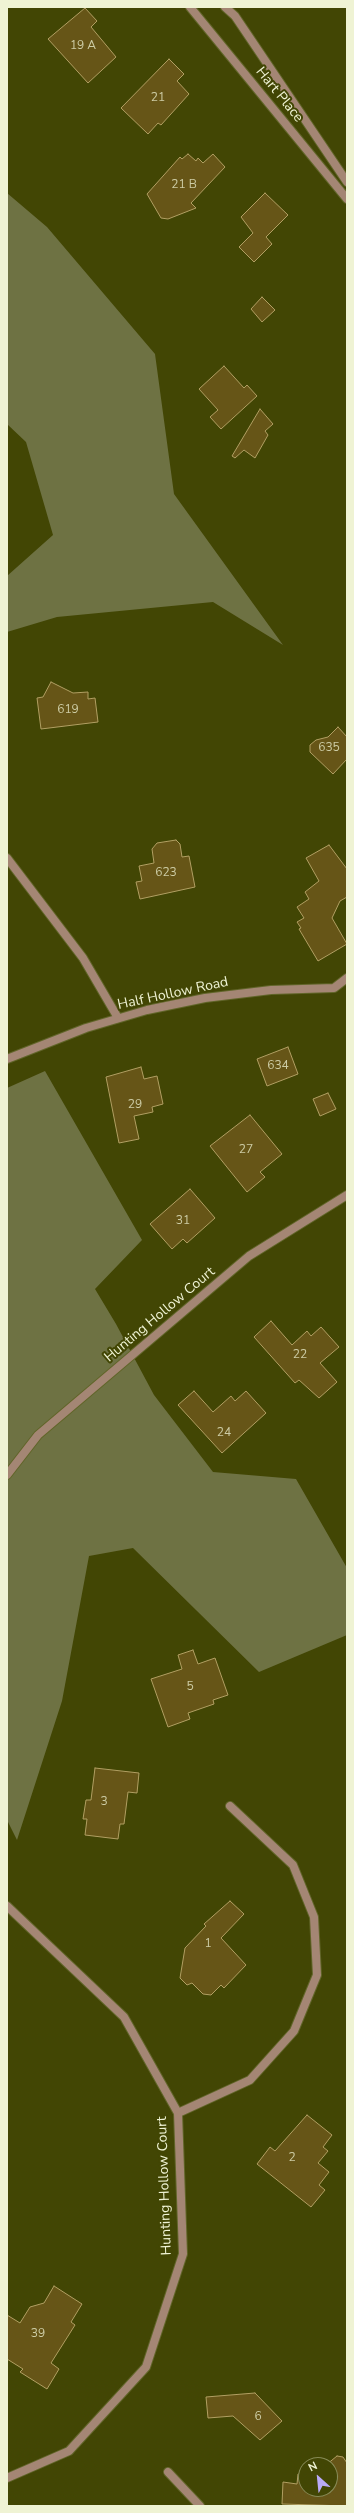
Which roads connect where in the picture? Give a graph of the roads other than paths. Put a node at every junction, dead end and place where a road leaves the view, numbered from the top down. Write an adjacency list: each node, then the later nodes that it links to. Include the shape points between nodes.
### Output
1 (190, 7): 4 (street, Hart Place)
2 (225, 7): 3 (street, Hart Place, via 235,16)
3 (347, 182)
4 (347, 200)
5 (7, 858): 7 (street, via 83,958)
6 (347, 978): 7 (street, Half Hollow Road, via 334,988 271,990 205,998)
7 (118, 1018): 8 (street, Half Hollow Road)
8 (7, 1058)
9 (347, 1195): 10 (street, Hunting Hollow Court, via 249,1256 38,1435)
10 (7, 1475)
11 (230, 1806): 13 (street, via 293,1864 314,1917 317,1975 294,2031 250,2080)
12 (7, 1906): 13 (street, Hunting Hollow Court, via 124,2017)
13 (178, 2113): 15 (street, Hunting Hollow Court, via 183,2254 146,2367 69,2452)
14 (168, 2472): 16 (street)
15 (7, 2478)
16 (200, 2506)

